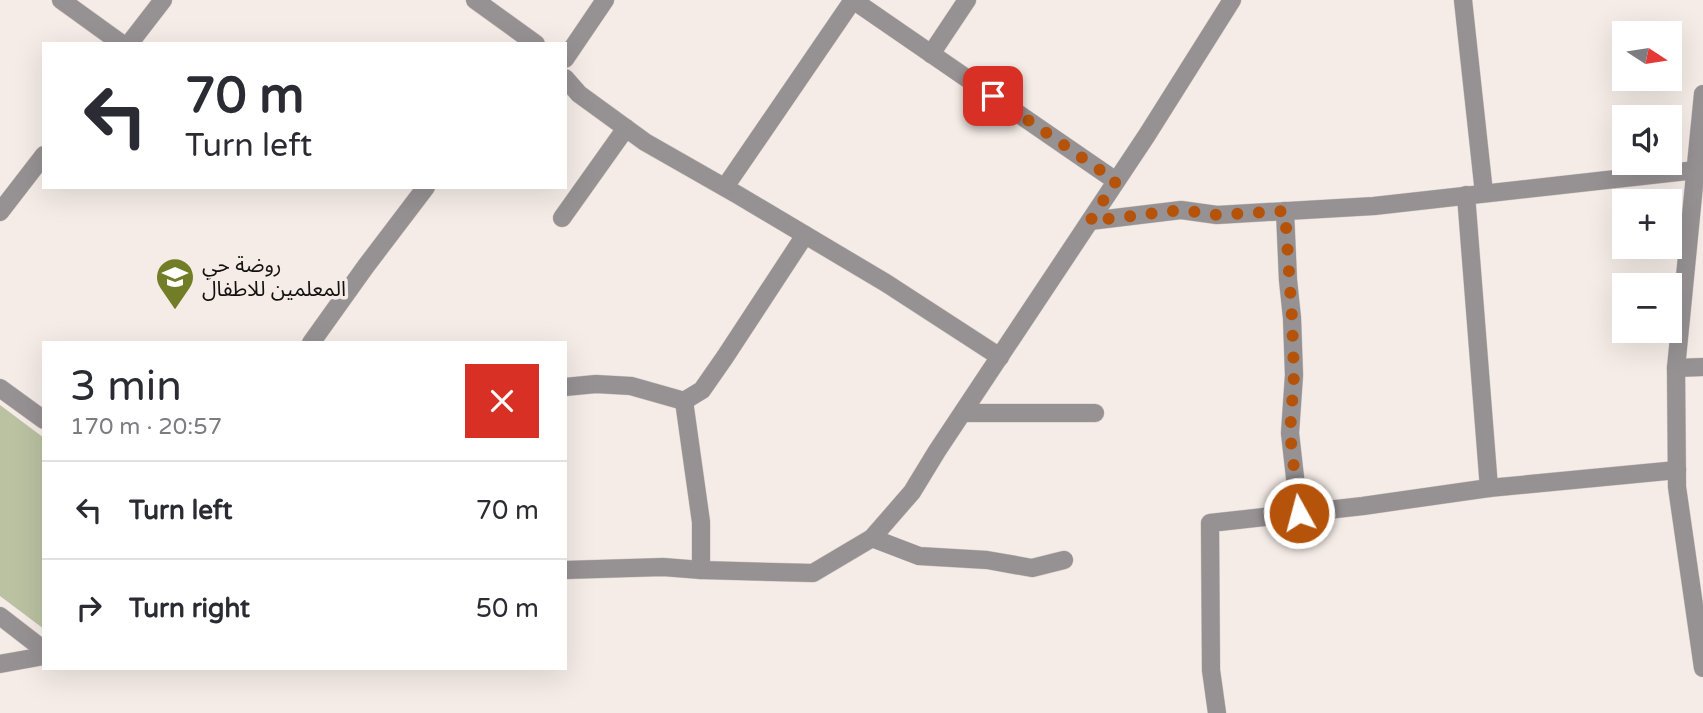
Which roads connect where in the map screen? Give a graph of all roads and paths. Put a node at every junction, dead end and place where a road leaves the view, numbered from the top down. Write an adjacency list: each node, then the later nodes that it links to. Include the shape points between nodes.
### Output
1 (61, 0): 9 (street)
2 (163, 0): 10 (street)
3 (475, 0): 11 (street)
4 (605, 0): 13 (street)
5 (853, 0): 12 (street); 20 (street)
6 (967, 0): 12 (street)
7 (1232, 0): 19 (street)
8 (1463, 0): 22 (street)
9 (119, 42)
10 (131, 42)
11 (533, 42)
12 (931, 54): 19 (street)
13 (567, 56)
14 (567, 80): 16 (street)
15 (1703, 94): 18 (street)
16 (626, 128): 20 (street); 25 (street)
17 (42, 158): 24 (street)
18 (1696, 170): 22 (street); 31 (street)
19 (1116, 181): 26 (street)
20 (725, 187): 27 (street)
21 (424, 189): 28 (street)
22 (1475, 194): 23 (street); 39 (street)
23 (1285, 211): 26 (street, via 1217,215 1181,210); 40 (street, via 1294,375 1290,433)
24 (0, 212)
25 (562, 218)
26 (1090, 221): 29 (street)
27 (805, 235): 29 (street); 34 (street, via 702,390)
28 (312, 341)
29 (1000, 357): 35 (street)
30 (1703, 367): 31 (street)
31 (1676, 368): 38 (street)
32 (567, 387): 34 (street, via 631,386)
33 (0, 388): 37 (street)
34 (684, 401): 44 (street, via 701,522)
35 (964, 413): 36 (street); 41 (street, via 912,492)
36 (1095, 413)
37 (42, 419)
38 (1677, 470): 39 (street); 49 (street)
39 (1489, 488): 40 (street)
40 (1299, 513): 50 (street, via 1210,523 1211,670)
41 (872, 538): 42 (street, via 919,556 1032,568); 44 (street, via 813,573)
42 (1064, 560)
43 (567, 570): 44 (street)
44 (701, 570)
45 (0, 616): 46 (street)
46 (42, 648)
47 (42, 656): 48 (street)
48 (0, 664)
49 (1703, 668)
50 (1217, 713)

